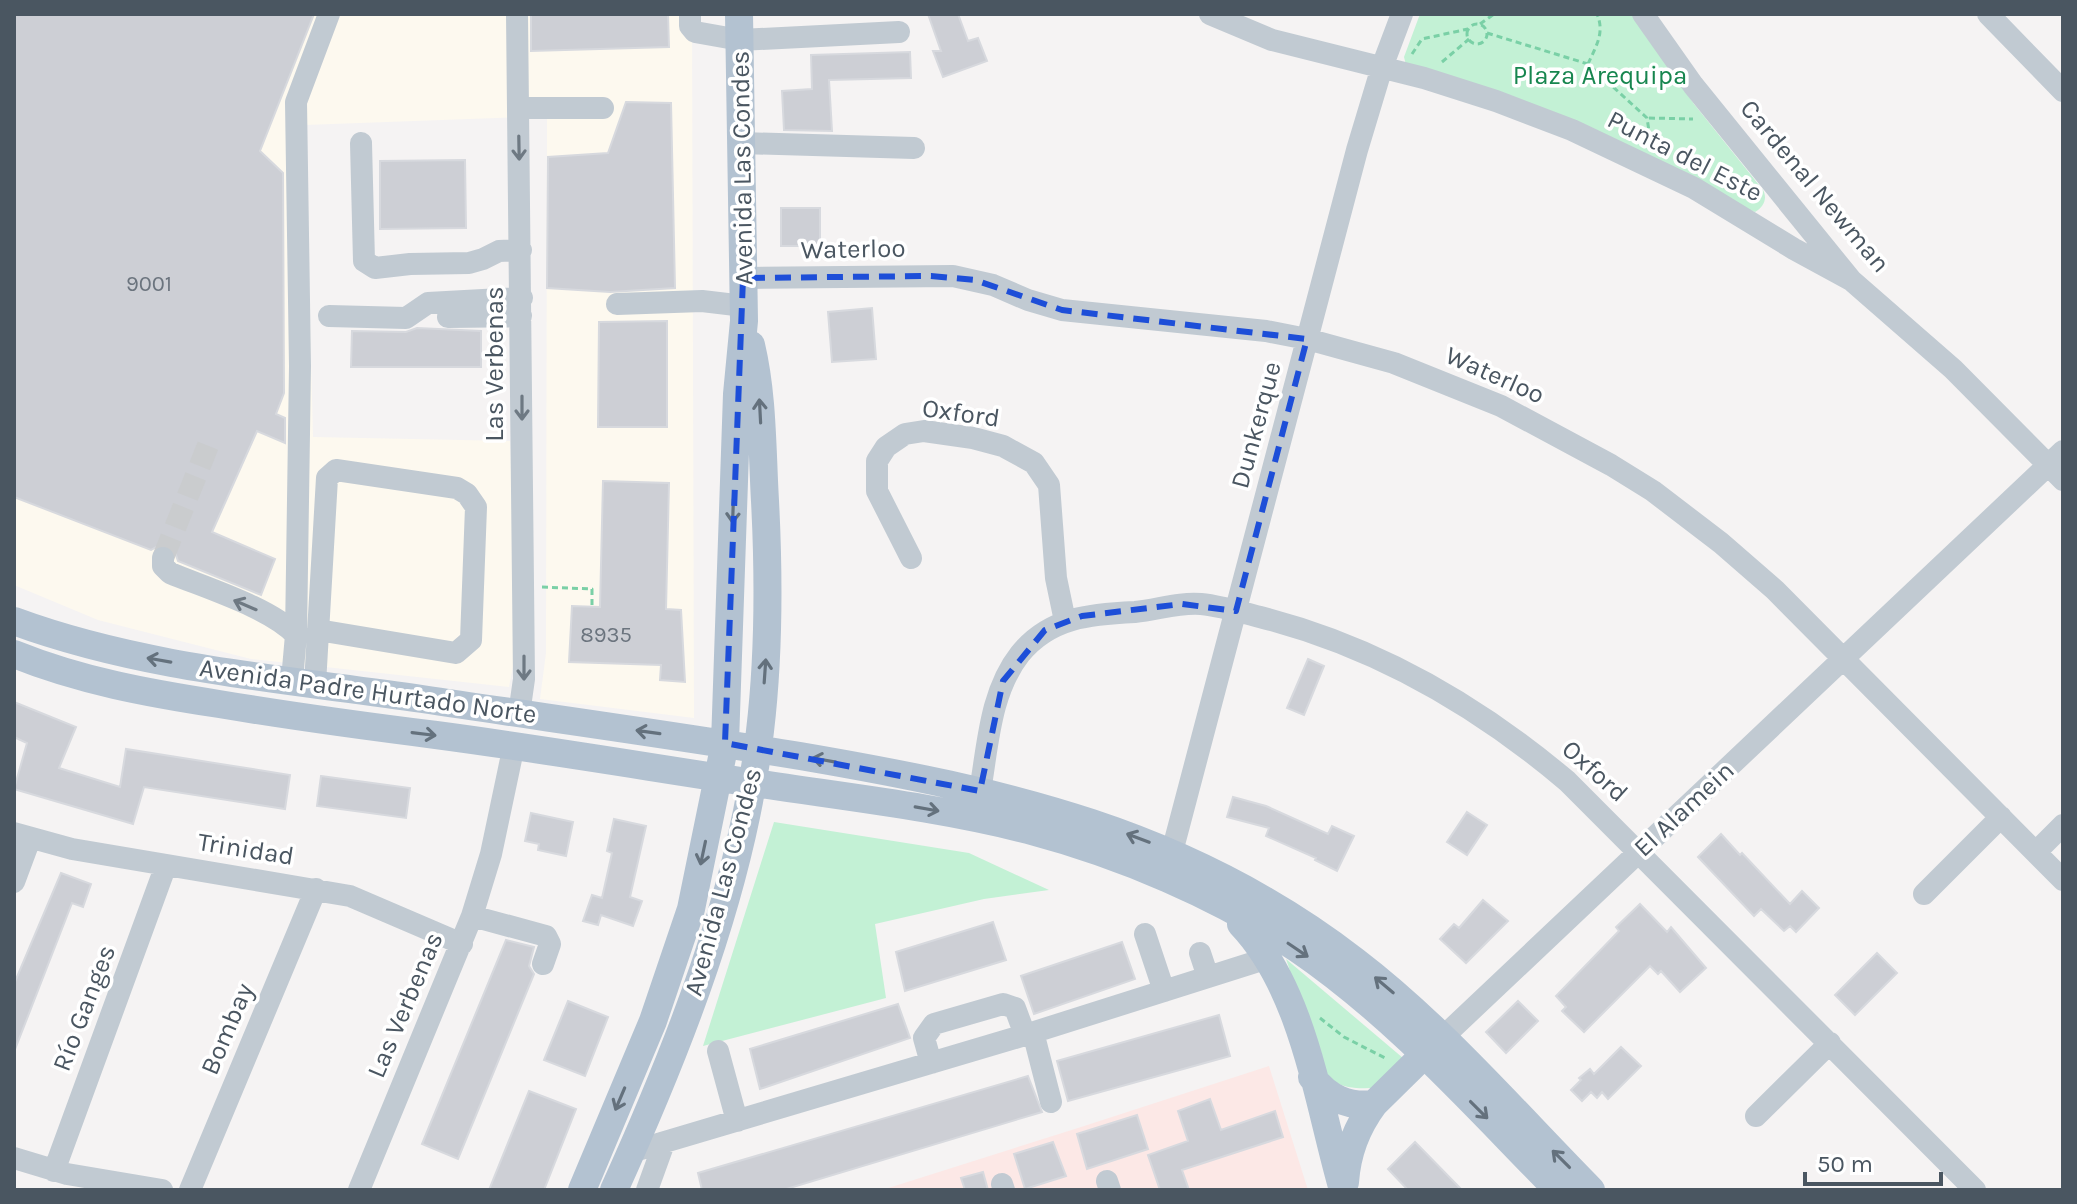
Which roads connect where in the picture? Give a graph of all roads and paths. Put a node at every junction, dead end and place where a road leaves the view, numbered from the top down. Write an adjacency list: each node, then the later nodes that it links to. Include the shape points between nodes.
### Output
1 (329, 14): 43 (street, via 296,102)
2 (517, 14): 19 (street, Las Verbenas)
3 (690, 14): 11 (street, via 695,32)
4 (1210, 14): 17 (street, Punta del Este, via 1272,40)
5 (1402, 14): 17 (street, Dunkerque)
6 (1494, 14): 10 (path)
7 (1597, 14): 16 (path, via 1601,37)
8 (1643, 14): 22 (street, Cardenal Newman)
9 (1988, 14): 18 (street)
10 (1480, 24): 12 (path); 14 (path)
11 (740, 27): 13 (street); 24 (main road, Avenida Las Condes)
12 (1468, 29): 15 (path); 17 (path, via 1419,40)
13 (899, 32)
14 (1487, 33): 15 (path, via 1480,43); 16 (path)
15 (1469, 39): 17 (path)
16 (1588, 64): 21 (path)
17 (1403, 72): 26 (street, Punta del Este, via 1535,115); 34 (street, Dunkerque)
18 (2063, 91)
19 (518, 108): 20 (street); 27 (street, Las Verbenas, one-way to 27)
20 (603, 108)
21 (1647, 118): 22 (path); 26 (path)
22 (1721, 119): 28 (street, Cardenal Newman)
23 (361, 143): 27 (street, via 367,266 469,263 499,251)
24 (742, 143): 25 (street); 29 (main road, Avenida Las Condes)
25 (914, 148)
26 (1655, 168): 28 (street, Punta del Este)
27 (521, 250): 31 (street, Las Verbenas)
28 (1851, 280): 35 (street, Cardenal Newman)
29 (744, 302): 30 (street, Waterloo); 34 (street, Waterloo, via 953,276 1062,310); 49 (main road, Avenida Las Condes, one-way to 49); 51 (main road, Avenida Las Condes, one-way to 29, via 767,645 767,538 759,391)
30 (617, 304)
31 (522, 307): 32 (street, via 428,303 406,318); 33 (street); 38 (street, Las Verbenas, one-way to 38)
32 (329, 316)
33 (448, 317)
34 (1307, 339): 40 (street, Dunkerque); 45 (street, Waterloo, via 1468,391 1611,465 1721,543)
35 (2058, 466): 45 (street, El Alamein)
36 (163, 558): 43 (street, one-way to 36, via 170,573)
37 (911, 558): 42 (street, Oxford, via 877,491 877,461 886,447 905,434 924,431 1003,446 1034,463 1049,485)
38 (523, 586): 39 (path, via 592,589); 48 (street, Las Verbenas, one-way to 48)
39 (592, 607)
40 (1236, 611): 42 (street, Oxford, via 1192,604); 58 (street, Oxford, via 1351,647 1461,703 1567,781); 59 (street, Dunkerque)
41 (14, 621): 46 (main road, Avenida Padre Hurtado Norte, one-way to 41, via 130,655)
42 (1065, 621): 54 (street, Oxford, via 1034,639 1003,681)
43 (307, 632): 43 (street, via 456,653 465,648 471,640 476,507 467,494 457,488 331,473); 46 (street)
44 (14, 654): 47 (main road, Avenida Padre Hurtado Norte, via 103,684)
45 (1843, 658): 55 (street, Waterloo); 58 (street, El Alamein)
46 (304, 682): 47 (main road); 48 (main road, Avenida Padre Hurtado Norte)
47 (254, 710): 50 (main road, Avenida Padre Hurtado Norte, one-way to 50)
48 (519, 714): 49 (main road, Avenida Padre Hurtado Norte, one-way to 48)
49 (725, 743): 51 (main road, Avenida Padre Hurtado Norte); 52 (main road, Avenida Las Condes)
50 (514, 745): 52 (main road, Avenida Padre Hurtado Norte); 67 (street, Las Verbenas)
51 (758, 749): 53 (main road, Avenida Las Condes); 54 (main road, Avenida Padre Hurtado Norte, one-way to 51)
52 (720, 777): 53 (main road, Avenida Padre Hurtado Norte); 94 (main road, Avenida Las Condes, one-way to 94, via 691,909 653,1021)
53 (752, 783): 66 (main road, Avenida Padre Hurtado Norte, one-way to 66, via 1025,829 1122,860); 88 (main road, Avenida Las Condes, via 709,947)
54 (980, 791): 59 (main road, Avenida Padre Hurtado Norte, one-way to 54, via 1091,821)
55 (2001, 817): 60 (street, Waterloo); 65 (street)
56 (2063, 825): 60 (street)
57 (22, 836): 61 (street, Trinidad); 63 (street)
58 (1639, 851): 77 (street, Oxford); 78 (street, El Alamein)
59 (1172, 852): 78 (main road, Avenida Padre Hurtado Norte, one-way to 59, via 1388,988 1318,934)
60 (2036, 852): 62 (street, Waterloo)
61 (166, 865): 64 (street, Trinidad); 90 (street, Río Ganges)
62 (2063, 880)
63 (14, 882)
64 (316, 889): 69 (street, Trinidad, via 369,903); 92 (street, Bombay)
65 (1924, 894)
66 (1219, 905): 71 (main road); 78 (main road, one-way to 78, via 1293,946)
67 (472, 916): 69 (street, Las Verbenas); 72 (street, via 546,936 550,944)
68 (1145, 934): 74 (street)
69 (462, 944): 93 (street, Las Verbenas)
70 (1200, 953): 73 (street)
71 (1268, 958): 73 (street); 82 (main road, via 1289,1000)
72 (543, 964)
73 (1208, 977): 74 (street)
74 (1164, 991): 76 (street)
75 (1312, 1016): 80 (path)
76 (1029, 1033): 81 (street); 81 (street, via 1015,1008 1003,1004 934,1024 924,1038); 83 (street)
77 (1830, 1043): 85 (street); 100 (street, Oxford)
78 (1433, 1046): 84 (main road, El Alamein); 98 (main road, one-way to 98); 99 (main road, one-way to 78)
79 (718, 1051): 86 (street)
80 (1385, 1058)
81 (931, 1063): 86 (street)
82 (1312, 1077): 84 (main road, via 1334,1098); 97 (main road)
83 (1051, 1102)
84 (1374, 1104): 97 (main road, El Alamein, via 1352,1141)
85 (1756, 1116)
86 (737, 1121): 87 (street)
87 (664, 1143): 88 (street); 96 (street)
88 (631, 1152): 95 (main road, Avenida Las Condes)
89 (14, 1158): 90 (street)
90 (54, 1171): 91 (street)
91 (162, 1190)
92 (190, 1190)
93 (359, 1190)
94 (582, 1190)
95 (614, 1190)
96 (647, 1190)
97 (1344, 1190)
98 (1558, 1190)
99 (1591, 1190)
100 (1975, 1190)

